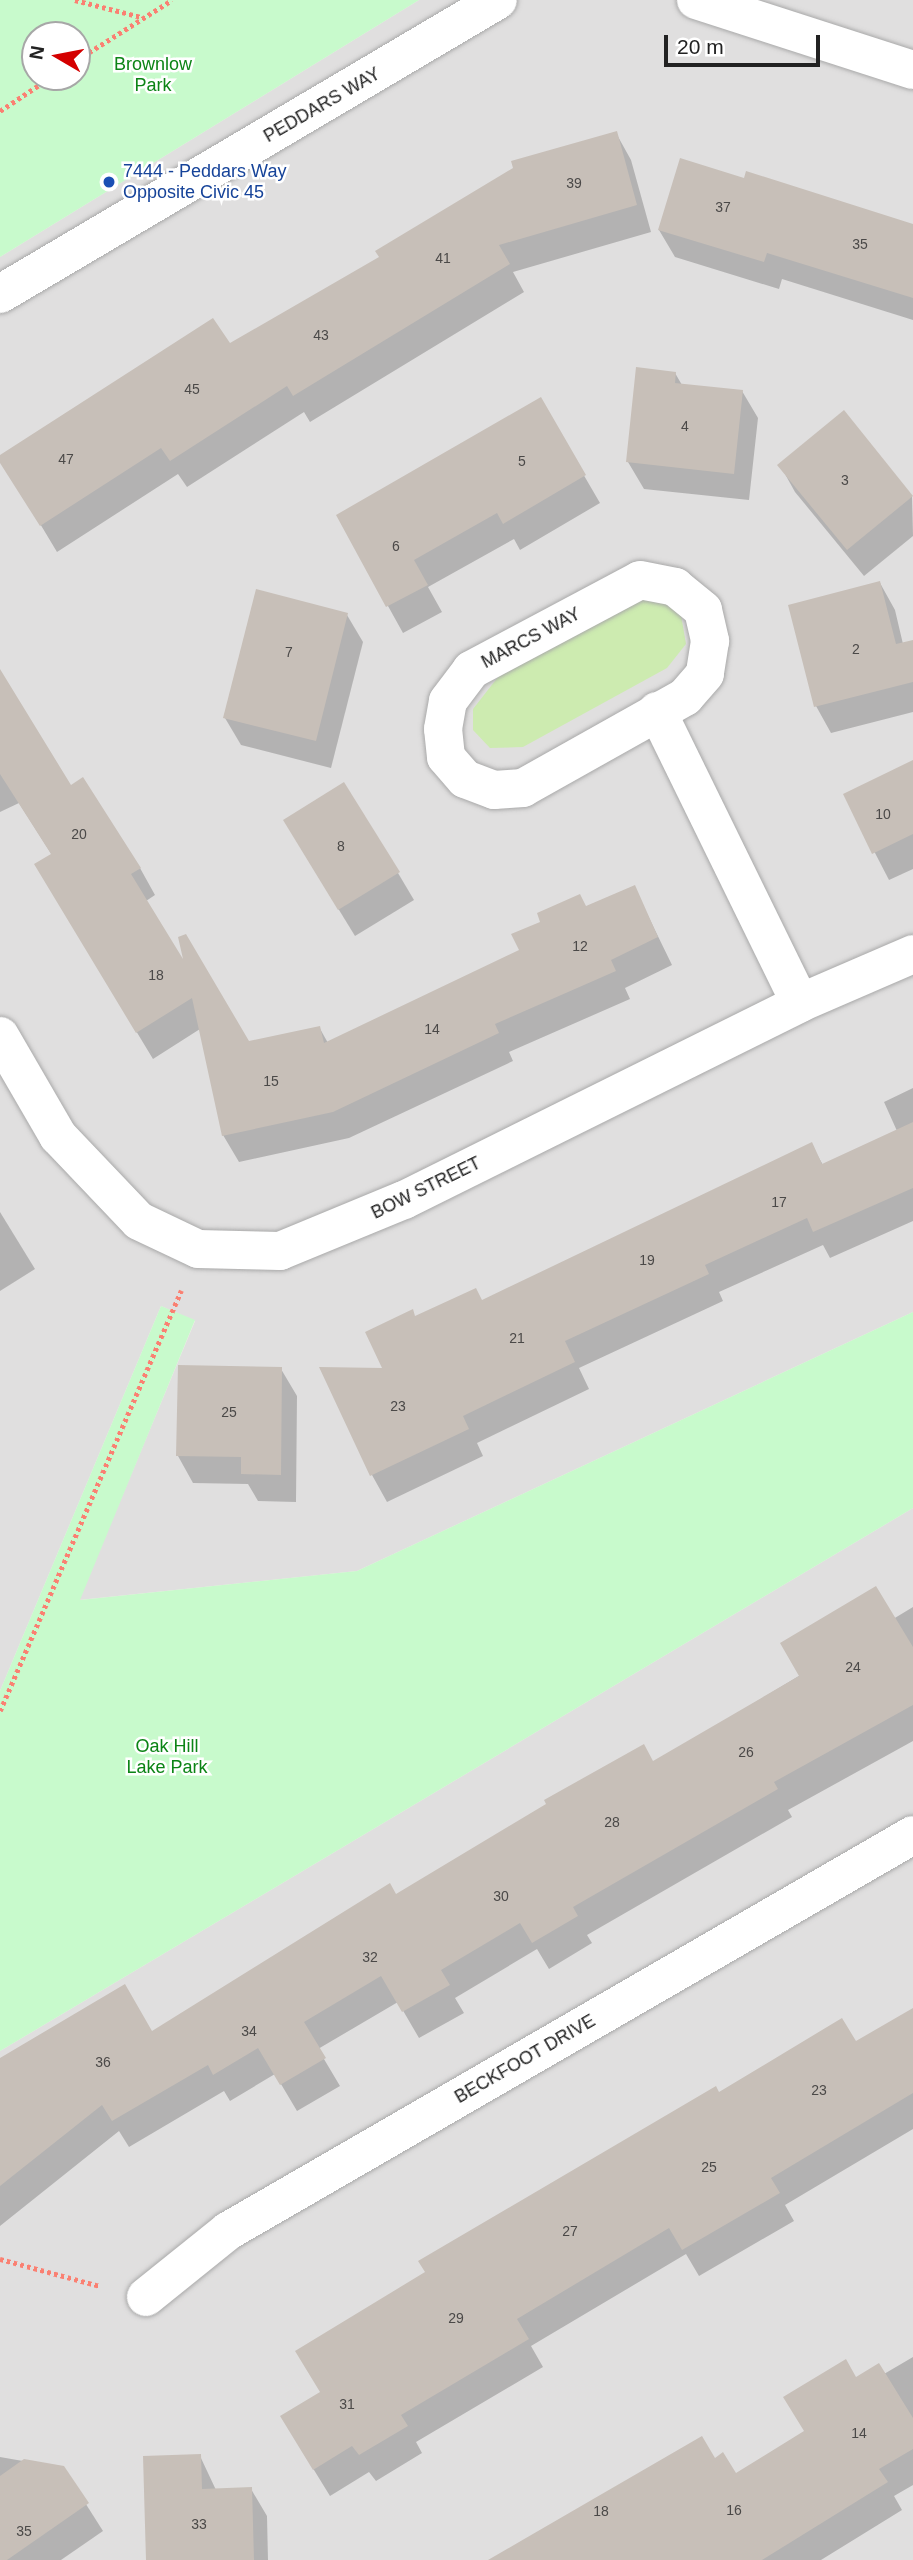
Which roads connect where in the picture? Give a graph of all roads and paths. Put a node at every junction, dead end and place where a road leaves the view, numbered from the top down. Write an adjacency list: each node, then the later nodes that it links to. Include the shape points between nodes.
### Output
1 (75, 0): 5 (path)
2 (172, 0): 5 (path)
3 (498, 0): 10 (street, PEDDARS WAY)
4 (696, 0): 7 (street)
5 (141, 17): 6 (path)
6 (91, 51)
7 (913, 70)
8 (30, 91): 9 (path)
9 (0, 111)
10 (0, 294)
11 (657, 711): 11 (street, MARCS WAY, via 685,697 705,674 710,641 704,610 675,587 640,580 471,670 448,701 443,729 446,757 465,779 494,790 523,788); 13 (street)
12 (913, 954): 13 (street, BOW STREET)
13 (800, 1003): 15 (street, BOW STREET, via 334,1231 280,1251)
14 (0, 1036): 15 (street, BOW STREET, via 58,1136 98,1183 139,1222)
15 (198, 1249): 16 (path)
16 (0, 1711)
17 (913, 1835): 19 (street, BECKFOOT DRIVE, via 228,2231)
18 (0, 2259): 19 (path)
19 (146, 2297)

